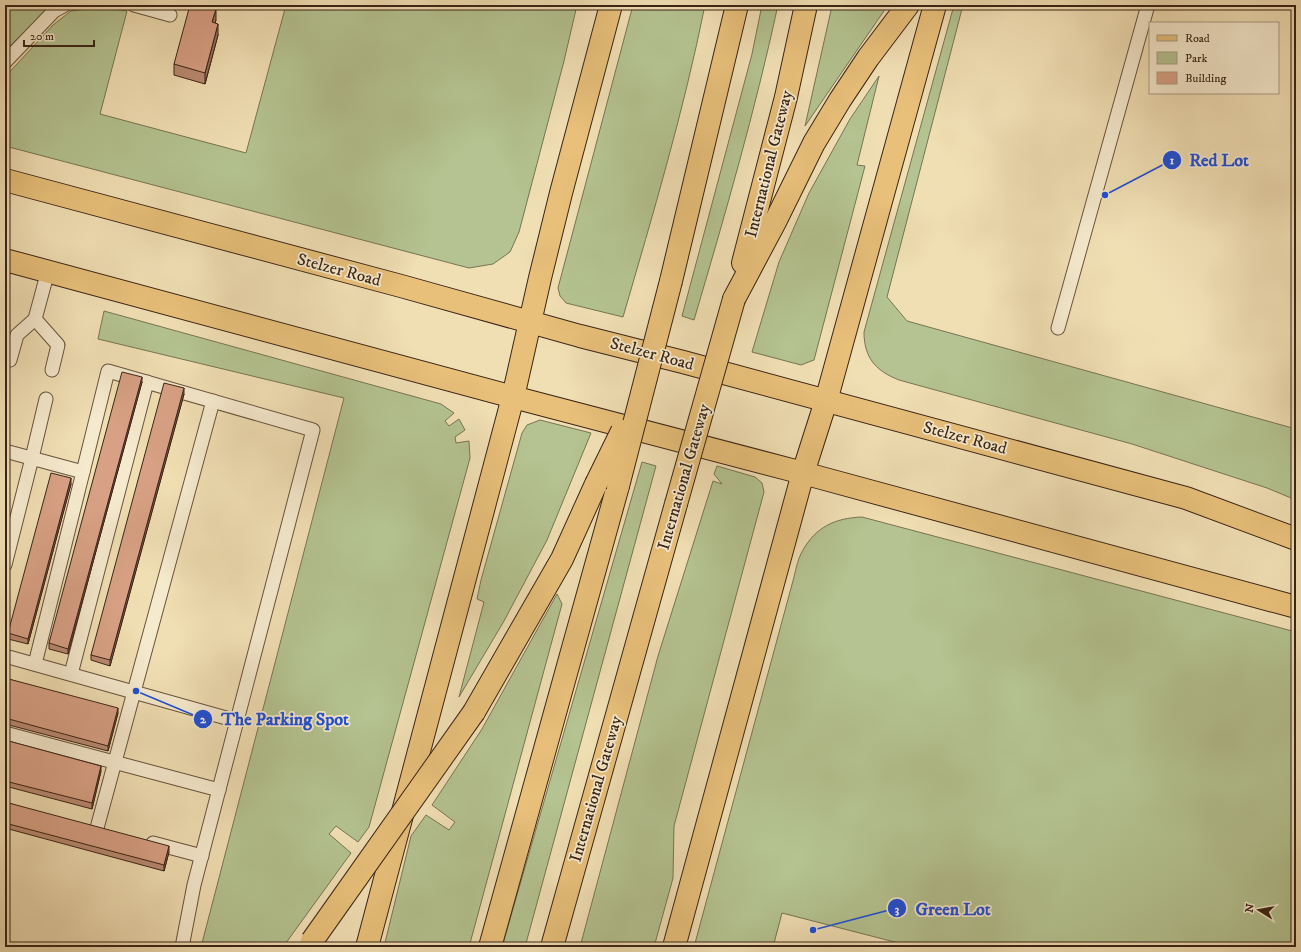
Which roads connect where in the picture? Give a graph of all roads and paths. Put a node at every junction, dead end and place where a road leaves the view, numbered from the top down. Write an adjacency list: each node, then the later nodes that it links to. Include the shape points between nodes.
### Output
1 (65, 5): 10 (lane, via 54,11)
2 (134, 5): 9 (lane)
3 (611, 5): 16 (main road)
4 (737, 5): 21 (main road, bridge)
5 (806, 5): 14 (main road, International Gateway, via 786,97)
6 (908, 5): 14 (main road, via 868,58 814,143)
7 (935, 5): 25 (main road)
8 (1148, 5): 17 (lane)
9 (170, 15)
10 (5, 62)
11 (5, 180): 16 (main road, Stelzer Road)
12 (5, 260): 13 (main road)
13 (48, 271): 15 (lane); 22 (main road)
14 (734, 299): 50 (main road, International Gateway, bridge)
15 (35, 319): 18 (lane, via 17,335); 19 (lane, via 58,345)
16 (530, 322): 22 (main road); 25 (main road, Stelzer Road)
17 (1058, 328)
18 (10, 360)
19 (52, 370)
20 (147, 382): 24 (lane); 28 (lane, via 108,371); 35 (lane)
21 (643, 388): 46 (main road, bridge, via 562,559 474,712); 49 (main road, bridge)
22 (513, 397): 29 (main road); 47 (main road)
23 (46, 399): 27 (lane)
24 (213, 401): 36 (lane); 37 (lane, via 313,430)
25 (826, 401): 29 (main road); 30 (main road, Stelzer Road, via 1186,498)
26 (5, 451): 27 (lane)
27 (32, 458): 28 (lane); 31 (lane)
28 (83, 472): 34 (lane)
29 (803, 473): 32 (main road); 51 (main road)
30 (1296, 539)
31 (5, 565)
32 (1296, 607)
33 (5, 656): 34 (lane)
34 (35, 664): 35 (lane)
35 (71, 674): 36 (lane)
36 (134, 692): 37 (lane); 39 (lane)
37 (237, 721): 40 (lane)
38 (5, 733): 39 (lane)
39 (115, 763): 40 (lane); 42 (lane)
40 (219, 790): 45 (lane)
41 (82, 823): 42 (lane)
42 (97, 828): 43 (lane)
43 (112, 832)
44 (142, 840): 45 (lane)
45 (202, 856): 48 (lane)
46 (310, 944)
47 (369, 944)
48 (182, 947)
49 (490, 947)
50 (552, 947)
51 (674, 947)

